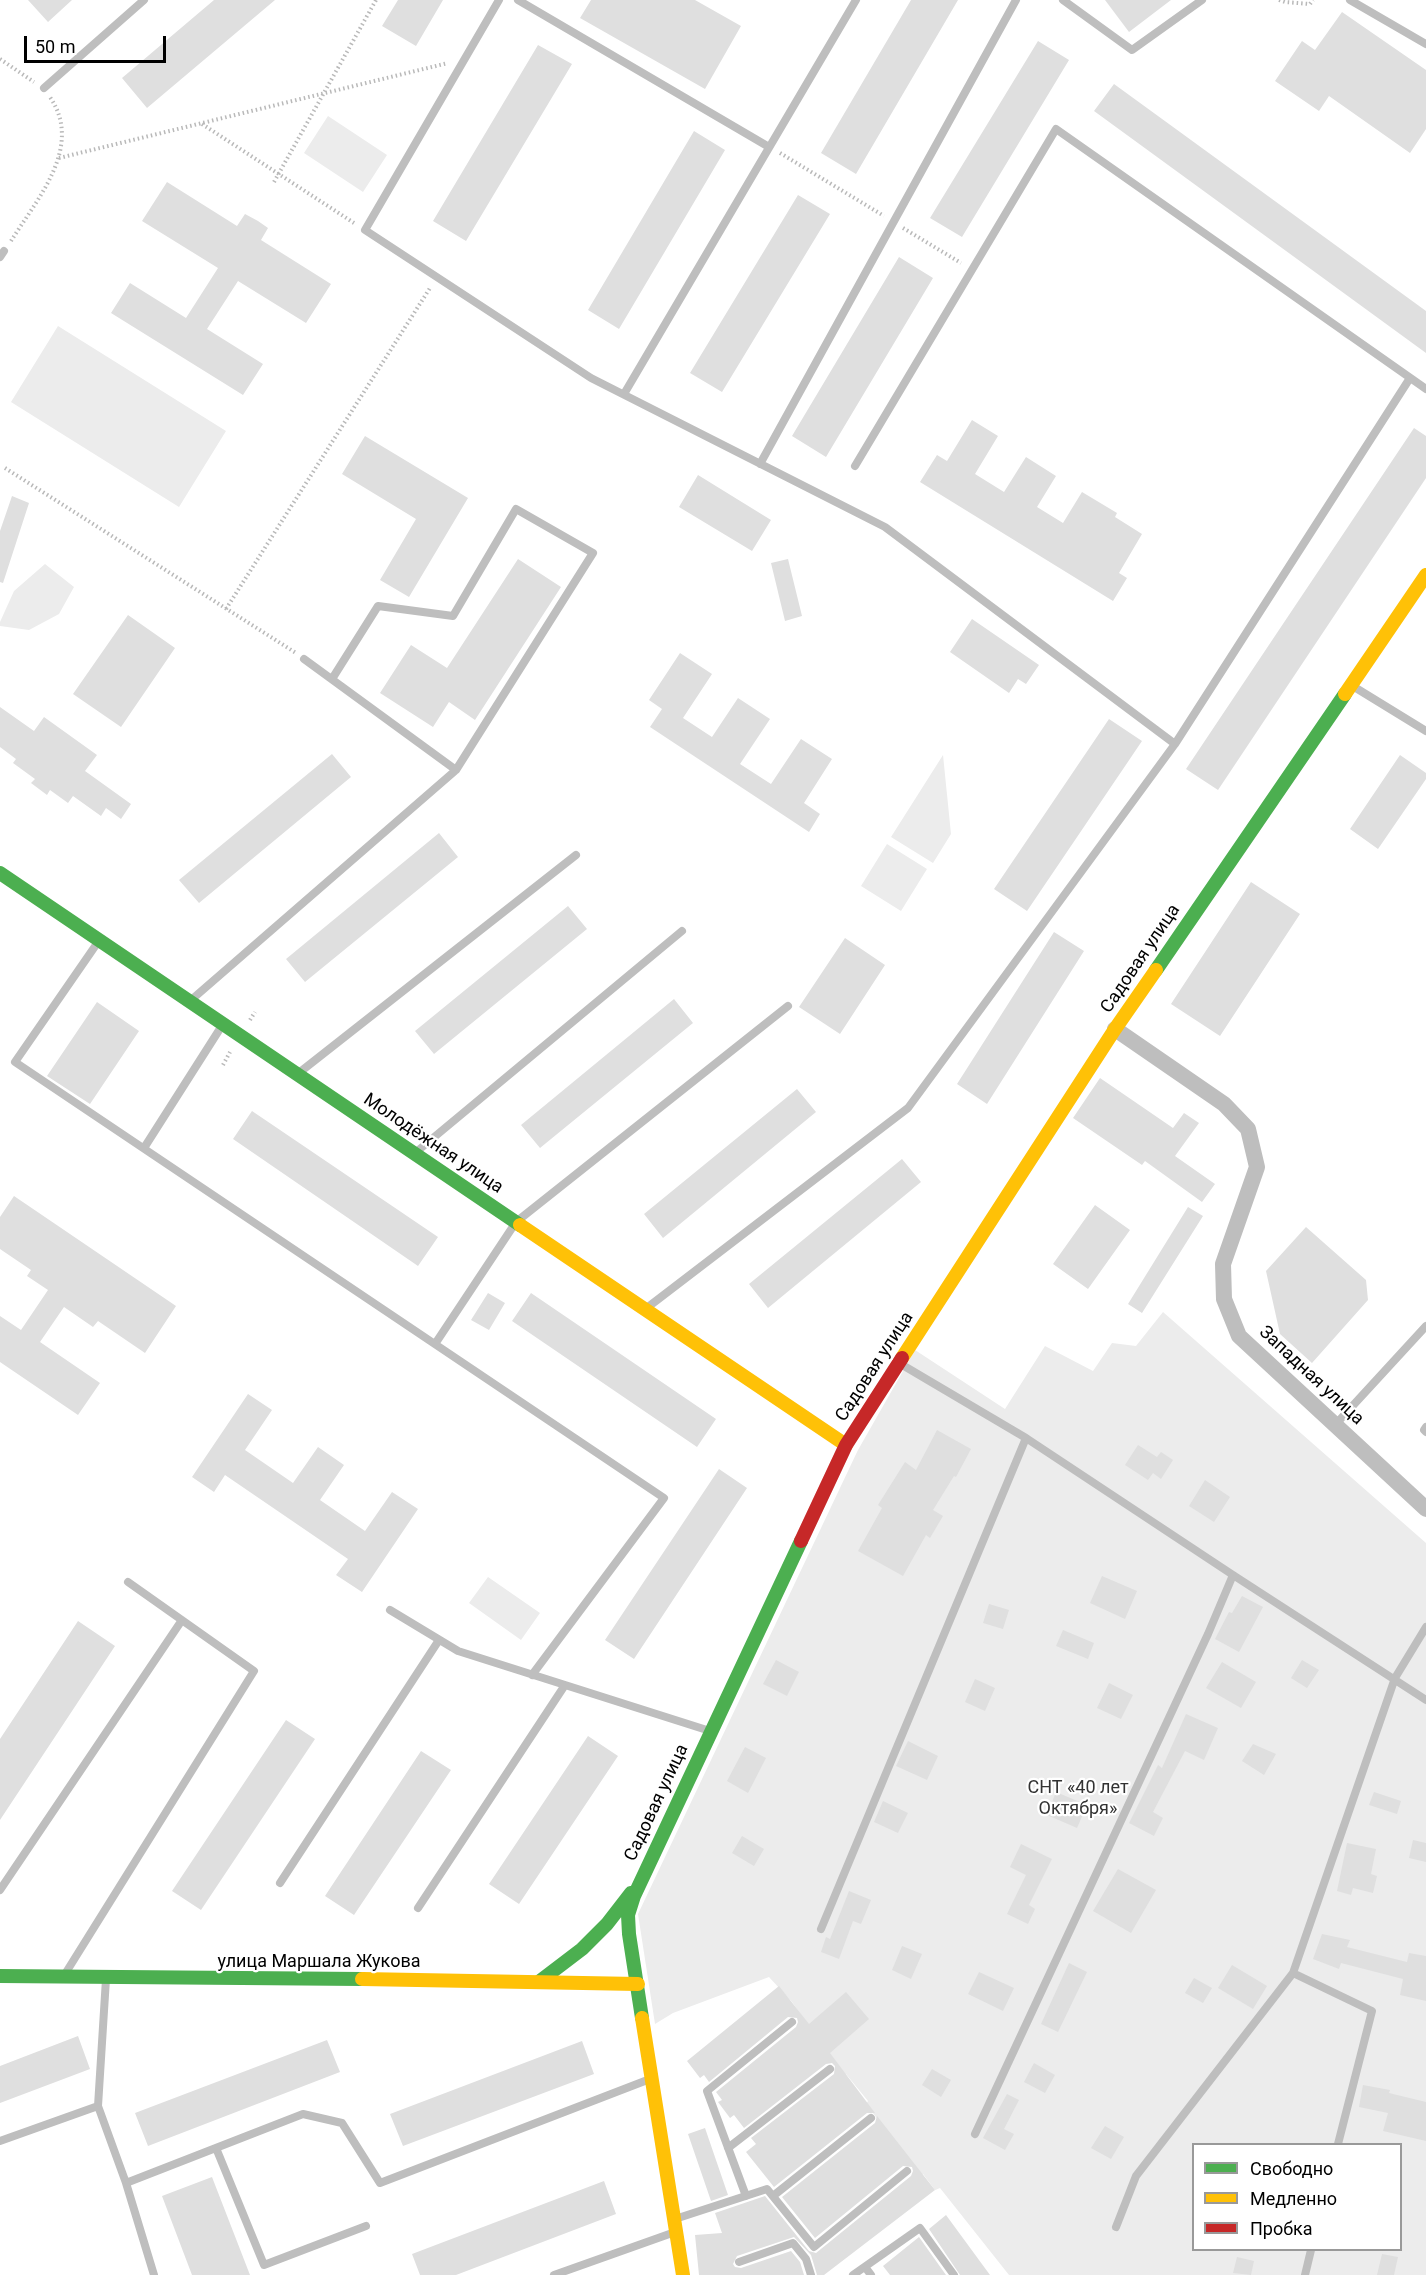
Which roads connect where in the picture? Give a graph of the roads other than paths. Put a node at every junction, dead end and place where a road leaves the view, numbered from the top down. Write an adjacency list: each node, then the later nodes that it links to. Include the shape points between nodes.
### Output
1 (144, 0): 10 (lane)
2 (499, 0): 14 (lane, via 365,230 591,378)
3 (518, 0): 11 (lane)
4 (856, 0): 11 (lane)
5 (1016, 0): 15 (lane)
6 (1063, 0): 7 (lane, via 1132,50)
7 (1202, 0)
8 (1350, 0): 9 (lane)
9 (1426, 44)
10 (44, 88)
11 (769, 147): 14 (lane)
12 (1410, 378): 13 (lane); 16 (lane, via 1056,129); 22 (lane)
13 (1426, 389)
14 (624, 394): 15 (lane)
15 (760, 464): 22 (lane, via 885,528)
16 (855, 466)
17 (1426, 574): 20 (street, Садовая улица)
18 (304, 659): 19 (lane)
19 (332, 679): 23 (lane); 23 (lane, via 378,606 453,616 516,509 594,553)
20 (1351, 684): 21 (lane); 31 (street, Садовая улица)
21 (1426, 731)
22 (1175, 744): 36 (lane, via 908,1108)
23 (456, 771): 28 (lane)
24 (576, 855): 32 (lane)
25 (0, 873): 27 (street, Молодёжная улица)
26 (682, 931): 34 (lane)
27 (99, 940): 28 (street, Молодёжная улица); 33 (lane, via 15,1062)
28 (190, 1002): 30 (street, Молодёжная улица)
29 (788, 1006): 35 (lane)
30 (223, 1024): 32 (street, Молодёжная улица); 33 (lane)
31 (1115, 1029): 39 (street, Садовая улица); 40 (street, Западная улица, via 1224,1104 1248,1129 1257,1167 1223,1264 1224,1299 1239,1336)
32 (297, 1074): 34 (street, Молодёжная улица)
33 (144, 1148): 38 (lane)
34 (414, 1153): 35 (street, Молодёжная улица)
35 (516, 1222): 36 (street, Молодёжная улица); 38 (lane)
36 (645, 1309): 42 (street, Молодёжная улица)
37 (1426, 1326): 40 (lane)
38 (435, 1344): 50 (lane, via 664,1498)
39 (899, 1362): 41 (lane); 42 (street, Садовая улица)
40 (1335, 1425): 43 (street, Западная улица)
41 (1026, 1438): 44 (lane); 59 (lane)
42 (846, 1445): 54 (street, Садовая улица)
43 (1426, 1509)
44 (1233, 1575): 51 (lane); 71 (lane)
45 (128, 1582): 47 (lane)
46 (390, 1610): 49 (lane)
47 (183, 1620): 57 (lane); 62 (lane, via 254,1671)
48 (1426, 1626): 51 (lane)
49 (439, 1640): 50 (lane, via 458,1651); 56 (lane)
50 (532, 1675): 52 (lane)
51 (1395, 1678): 53 (lane); 60 (lane)
52 (565, 1685): 54 (lane); 58 (lane)
53 (1426, 1700)
54 (710, 1731): 55 (street, Садовая улица)
55 (640, 1882): 64 (street, via 582,1949); 65 (street, Садовая улица, via 628,1915)
56 (280, 1883)
57 (0, 1890)
58 (418, 1908)
59 (821, 1929)
60 (1293, 1973): 73 (lane, via 1372,2011); 82 (lane, via 1136,2176)
61 (0, 1976): 62 (street, улица Маршала Жукова)
62 (63, 1977): 63 (street, улица Маршала Жукова)
63 (106, 1978): 64 (street, улица Маршала Жукова); 69 (lane)
64 (540, 1981): 65 (street, улица Маршала Жукова)
65 (638, 1984): 68 (street, Садовая улица)
66 (792, 2022): 75 (lane, via 707,2091)
67 (830, 2069): 75 (lane)
68 (653, 2078): 74 (lane, via 380,2183 342,2123 303,2114); 80 (street, Садовая улица)
69 (98, 2106): 72 (lane); 77 (lane)
70 (871, 2118): 79 (lane)
71 (975, 2134)
72 (0, 2141)
73 (1339, 2143)
74 (216, 2148): 77 (lane); 81 (lane, via 264,2265)
75 (728, 2148): 78 (lane)
76 (907, 2171): 79 (lane, via 814,2247)
77 (126, 2183): 86 (lane)
78 (746, 2196): 79 (lane, via 767,2189); 80 (lane)
79 (773, 2196)
80 (676, 2225): 87 (lane); 88 (street, Садовая улица)
81 (366, 2226)
82 (1116, 2227)
83 (1311, 2251): 93 (lane)
84 (739, 2262): 89 (lane, via 793,2244 806,2259)
85 (865, 2267): 90 (lane); 91 (lane); 92 (lane, via 920,2228)
86 (154, 2275)
87 (554, 2275)
88 (683, 2275)
89 (811, 2275)
90 (853, 2275)
91 (871, 2275)
92 (954, 2275)
93 (1305, 2275)

